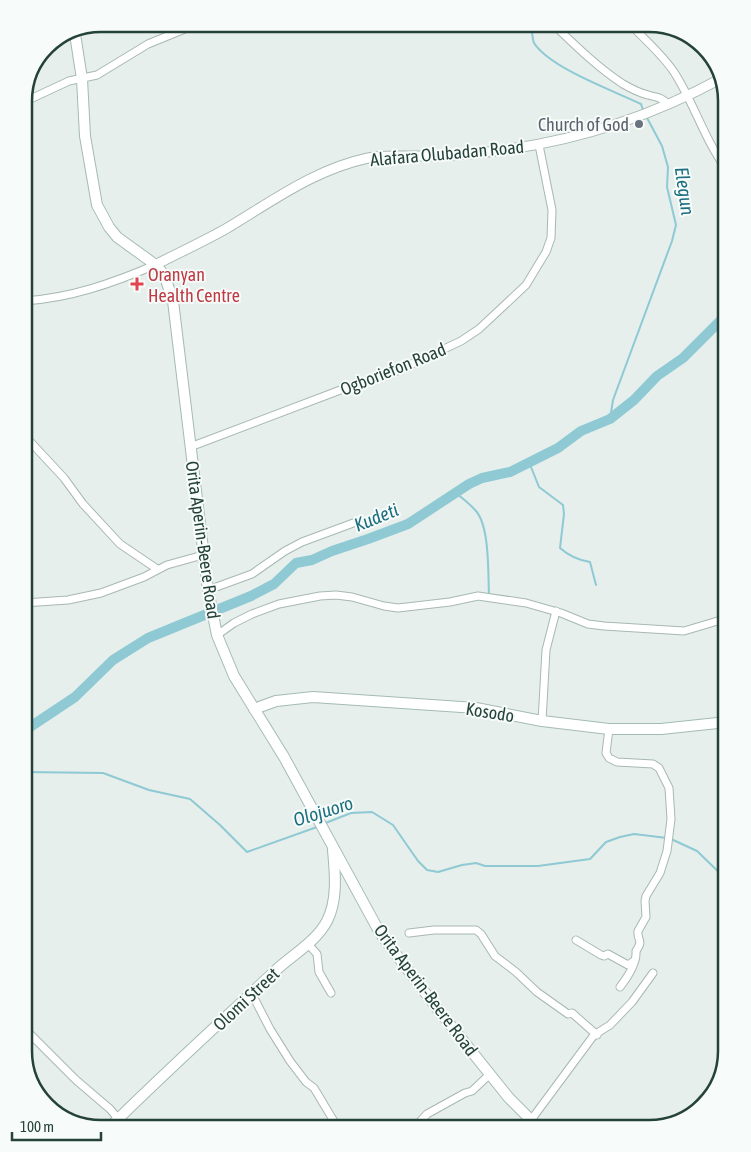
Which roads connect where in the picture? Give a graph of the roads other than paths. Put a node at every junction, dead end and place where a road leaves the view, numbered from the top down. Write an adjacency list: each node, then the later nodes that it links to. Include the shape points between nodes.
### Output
1 (175, 33): 5 (street, via 148,44 97,75)
2 (562, 33): 9 (street, via 624,85 661,98)
3 (639, 33): 8 (street, via 674,72)
4 (76, 38): 5 (main road, Orita Aperin-Beere Road)
5 (82, 78): 7 (street, via 54,86); 12 (main road, Orita Aperin-Beere Road, via 86,136 98,205 117,237)
6 (715, 82): 8 (street, Alafara Olubadan Road)
7 (33, 97)
8 (687, 97): 9 (street, Alafara Olubadan Road); 11 (street)
9 (668, 104): 10 (street, Alafara Olubadan Road, via 603,128)
10 (539, 145): 12 (street, Alafara Olubadan Road, via 476,154 369,157 301,184); 15 (street, Ogboriefon Road, via 552,210 551,238 526,285 479,329 397,371)
11 (718, 155)
12 (155, 265): 13 (street, via 90,290); 15 (main road, Orita Aperin-Beere Road, via 165,277 173,301)
13 (33, 301)
14 (33, 445): 18 (street, via 120,544)
15 (190, 447): 17 (main road, Orita Aperin-Beere Road)
16 (356, 522): 19 (street, via 302,542 252,574)
17 (203, 555): 18 (street); 19 (main road, Orita Aperin-Beere Road)
18 (157, 569): 20 (street, via 101,593)
19 (208, 590): 23 (main road, Orita Aperin-Beere Road)
20 (33, 602)
21 (556, 611): 22 (street, via 594,626 684,631); 23 (street, via 478,596 398,608 352,597 320,596 279,604 252,614); 25 (street, via 546,650)
22 (718, 621)
23 (217, 635): 24 (main road, Orita Aperin-Beere Road, via 234,676)
24 (254, 709): 25 (main road, Kosodo, via 276,701 313,697 476,708); 28 (main road, Orita Aperin-Beere Road, via 284,756)
25 (542, 721): 27 (main road, Kosodo)
26 (718, 723): 27 (main road, Kosodo, via 661,729)
27 (609, 729): 32 (street, via 606,753 609,758 617,762 653,764 659,768 669,788 671,819 667,850 660,873 646,896 646,917 638,931 641,941)
28 (332, 846): 31 (main road, Olomi Street, via 335,873 331,907 327,921); 39 (main road, Orita Aperin-Beere Road, via 380,933)
29 (409, 933): 37 (street, via 474,929 489,949 537,992)
30 (576, 940): 32 (street, via 623,964)
31 (308, 944): 35 (street, via 317,954 319,972); 36 (main road, Olomi Street)
32 (634, 961): 34 (street)
33 (653, 973): 37 (street, via 632,1002)
34 (620, 987)
35 (331, 993)
36 (252, 994): 40 (main road, Olomi Street); 41 (street, via 270,1030 290,1061 314,1088)
37 (597, 1034): 43 (street)
38 (33, 1037): 40 (street)
39 (490, 1074): 42 (street, via 472,1091); 43 (main road, Orita Aperin-Beere Road, via 508,1098)
40 (119, 1118)
41 (333, 1119)
42 (422, 1120)
43 (531, 1120)

